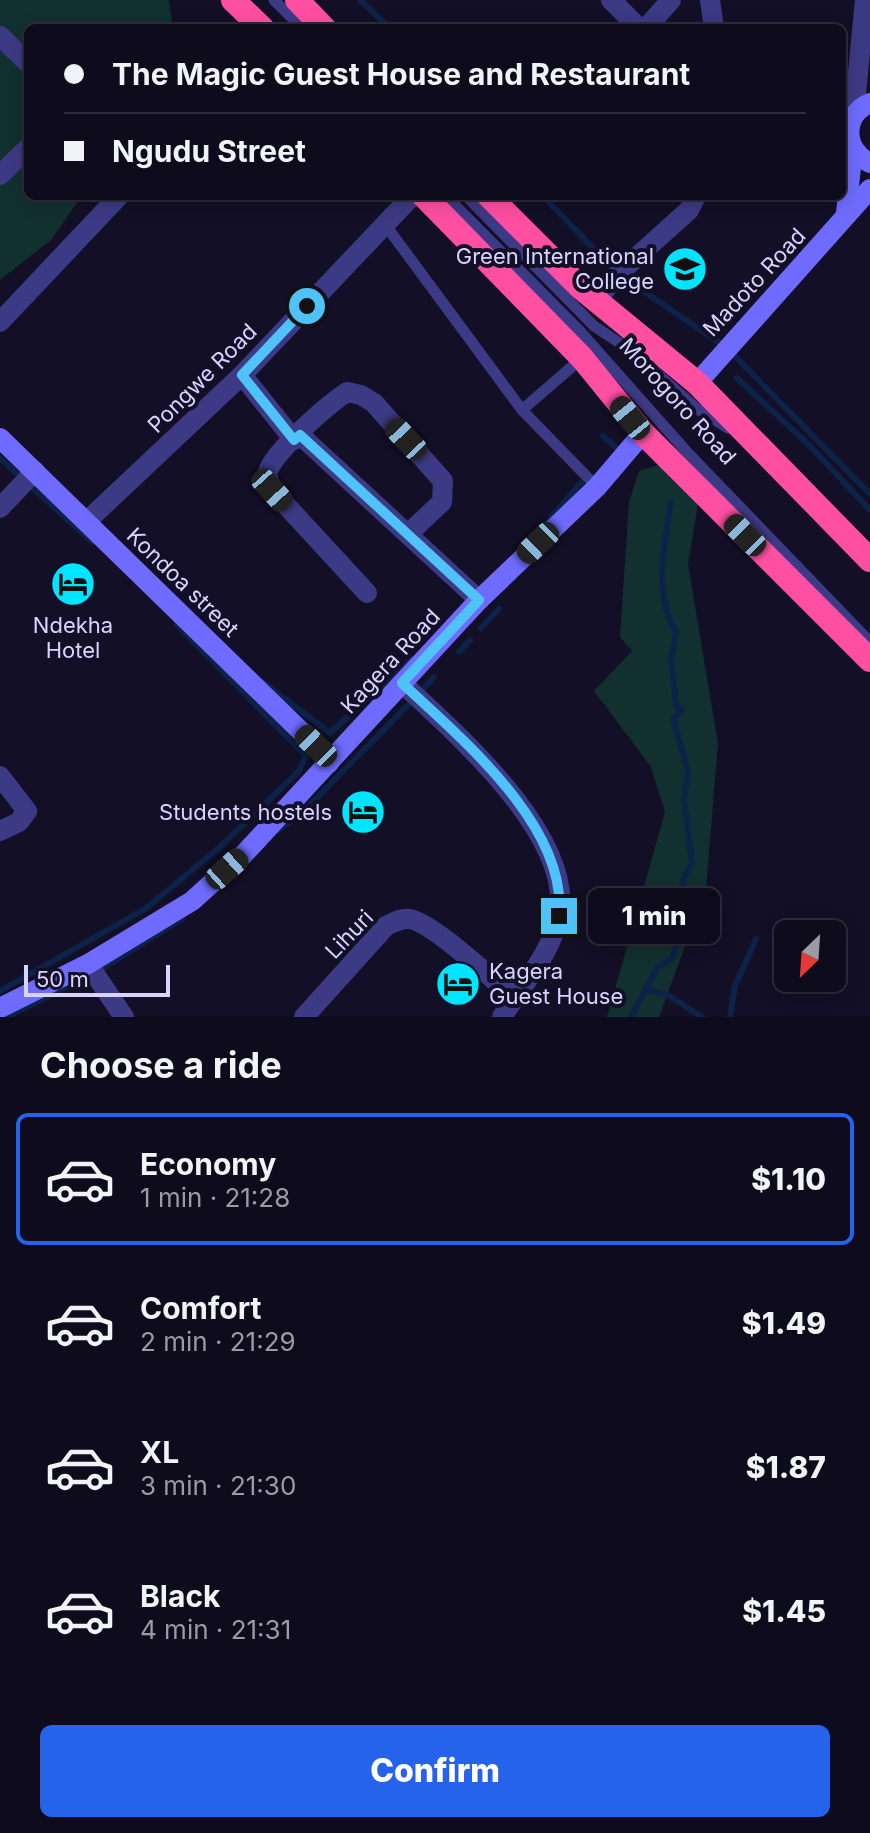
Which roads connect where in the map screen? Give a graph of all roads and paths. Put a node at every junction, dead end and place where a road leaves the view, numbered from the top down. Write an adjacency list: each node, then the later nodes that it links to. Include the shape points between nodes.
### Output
1 (233, 0): 9 (highway)
2 (249, 0): 10 (lane)
3 (274, 0): 11 (lane)
4 (297, 0): 12 (highway)
5 (611, 0): 13 (street)
6 (671, 0): 14 (street)
7 (710, 0): 15 (street)
8 (865, 0): 18 (street)
9 (258, 24)
10 (273, 24)
11 (298, 24)
12 (320, 24)
13 (635, 24)
14 (650, 24)
15 (713, 24)
16 (0, 36): 17 (street)
17 (24, 59)
18 (866, 60): 19 (street)
19 (862, 109): 20 (street, via 848,131)
20 (853, 149): 22 (street); 32 (street)
21 (24, 152): 23 (street)
22 (870, 163)
23 (0, 175)
24 (870, 189): 32 (street, Madoto Road)
25 (115, 200): 35 (street)
26 (408, 200): 33 (street, Pongwe Road)
27 (428, 200): 36 (highway, Morogoro Road)
28 (450, 200): 52 (lane, Morogoro Road)
29 (470, 200): 49 (lane, Morogoro Road, via 594,326 633,352 696,408 735,432)
30 (493, 200): 34 (highway, Morogoro Road)
31 (694, 200): 34 (street)
32 (846, 213): 38 (street, Madoto Road)
33 (384, 222): 37 (street, Pongwe Road); 39 (lane)
34 (597, 300): 38 (highway, Morogoro Road)
35 (0, 322)
36 (582, 358): 39 (lane); 41 (highway, Morogoro Road)
37 (242, 375): 40 (street); 46 (street, Pongwe Road)
38 (697, 383): 48 (highway, Morogoro Road)
39 (522, 410): 44 (lane)
40 (301, 433): 47 (street); 47 (street, via 347,392 374,403 443,481 442,502); 50 (street, via 273,458 268,483)
41 (643, 433): 44 (street, Kagera Road); 53 (highway, Morogoro Road)
42 (0, 438): 43 (street, Kondoa street)
43 (35, 471): 45 (street); 46 (street, Kondoa street)
44 (597, 487): 51 (street, Kagera Road)
45 (0, 508)
46 (87, 521): 55 (street, Kondoa street)
47 (408, 534): 51 (street)
48 (864, 545)
49 (870, 568)
50 (367, 593)
51 (479, 600): 54 (street, Kagera Road)
52 (870, 642)
53 (870, 660)
54 (402, 683): 55 (street, Kagera Road); 59 (street, via 522,804 553,866 560,888 559,916 549,945)
55 (329, 763): 58 (street, Kagera Road, via 192,901)
56 (0, 776): 57 (street, via 27,811 19,822)
57 (0, 831)
58 (88, 964): 60 (street, Kagera Road); 61 (street)
59 (514, 997): 62 (street, Lihuri, via 431,929 400,919 386,926); 63 (street)
60 (0, 1008)
61 (124, 1017)
62 (304, 1017)
63 (502, 1017)

